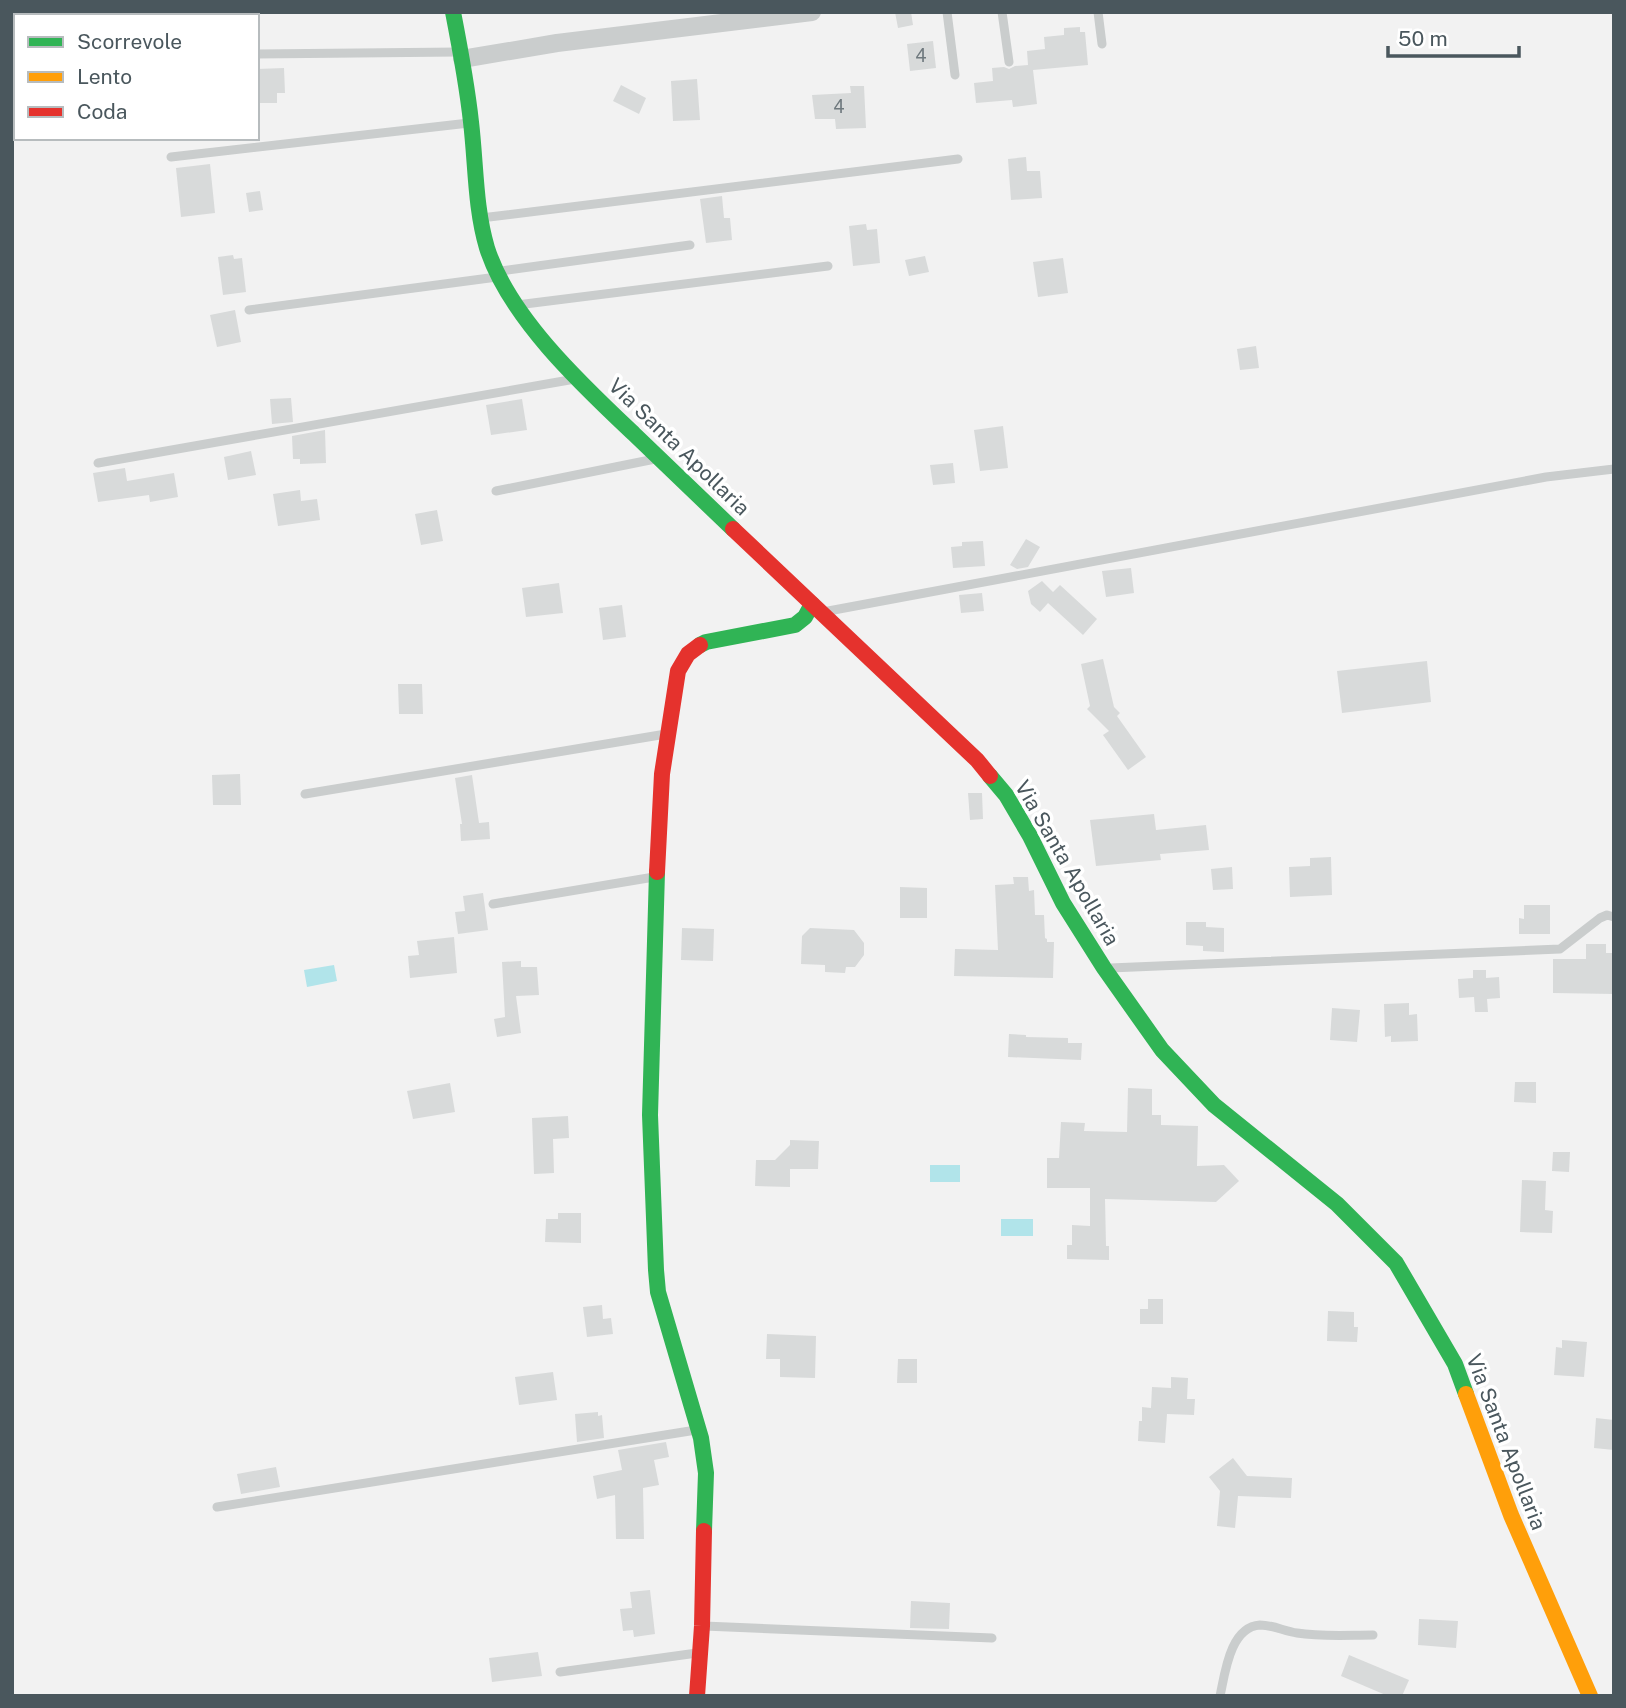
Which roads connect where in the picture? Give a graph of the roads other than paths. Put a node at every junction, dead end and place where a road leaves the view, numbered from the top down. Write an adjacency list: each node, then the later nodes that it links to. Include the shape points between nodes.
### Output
1 (453, 12): 8 (street, Via Santa Apollaria)
2 (812, 12): 8 (street)
3 (947, 12): 10 (lane)
4 (1002, 12): 9 (lane)
5 (1098, 12): 6 (lane)
6 (1102, 44)
7 (259, 54): 8 (lane)
8 (462, 56): 11 (street, Via Santa Apollaria)
9 (1009, 62)
10 (956, 75)
11 (471, 122): 12 (lane); 14 (street, Via Santa Apollaria)
12 (171, 157)
13 (958, 159): 14 (lane)
14 (479, 218): 17 (street, Via Santa Apollaria)
15 (690, 245): 17 (lane)
16 (828, 266): 18 (lane)
17 (498, 274): 18 (street, Via Santa Apollaria); 19 (lane)
18 (515, 305): 20 (street, Via Santa Apollaria)
19 (249, 310)
20 (578, 378): 21 (street, Via Santa Apollaria); 22 (lane)
21 (659, 458): 24 (lane); 25 (street, Via Santa Apollaria)
22 (98, 463)
23 (1614, 469): 25 (lane, via 1532,479)
24 (496, 491)
25 (816, 608): 26 (street, via 795,625 710,641 692,650 676,677); 31 (street, Via Santa Apollaria, via 978,760 1006,795 1063,903)
26 (667, 734): 27 (lane); 28 (street)
27 (305, 794)
28 (657, 876): 29 (lane); 32 (street, via 650,1115 656,1270 658,1292)
29 (493, 904)
30 (1614, 917): 31 (lane, via 1600,918 1560,948)
31 (1104, 968): 41 (street, Via Santa Apollaria, via 1162,1050 1214,1105 1336,1204 1396,1263 1455,1364 1511,1515)
32 (698, 1430): 33 (lane); 34 (street, via 706,1473)
33 (217, 1507)
34 (702, 1626): 36 (lane); 37 (street)
35 (1373, 1636): 40 (lane, via 1300,1633 1258,1625 1248,1628 1232,1649)
36 (992, 1638)
37 (700, 1653): 38 (lane); 39 (street)
38 (560, 1672)
39 (697, 1696)
40 (1220, 1696)
41 (1590, 1696)

